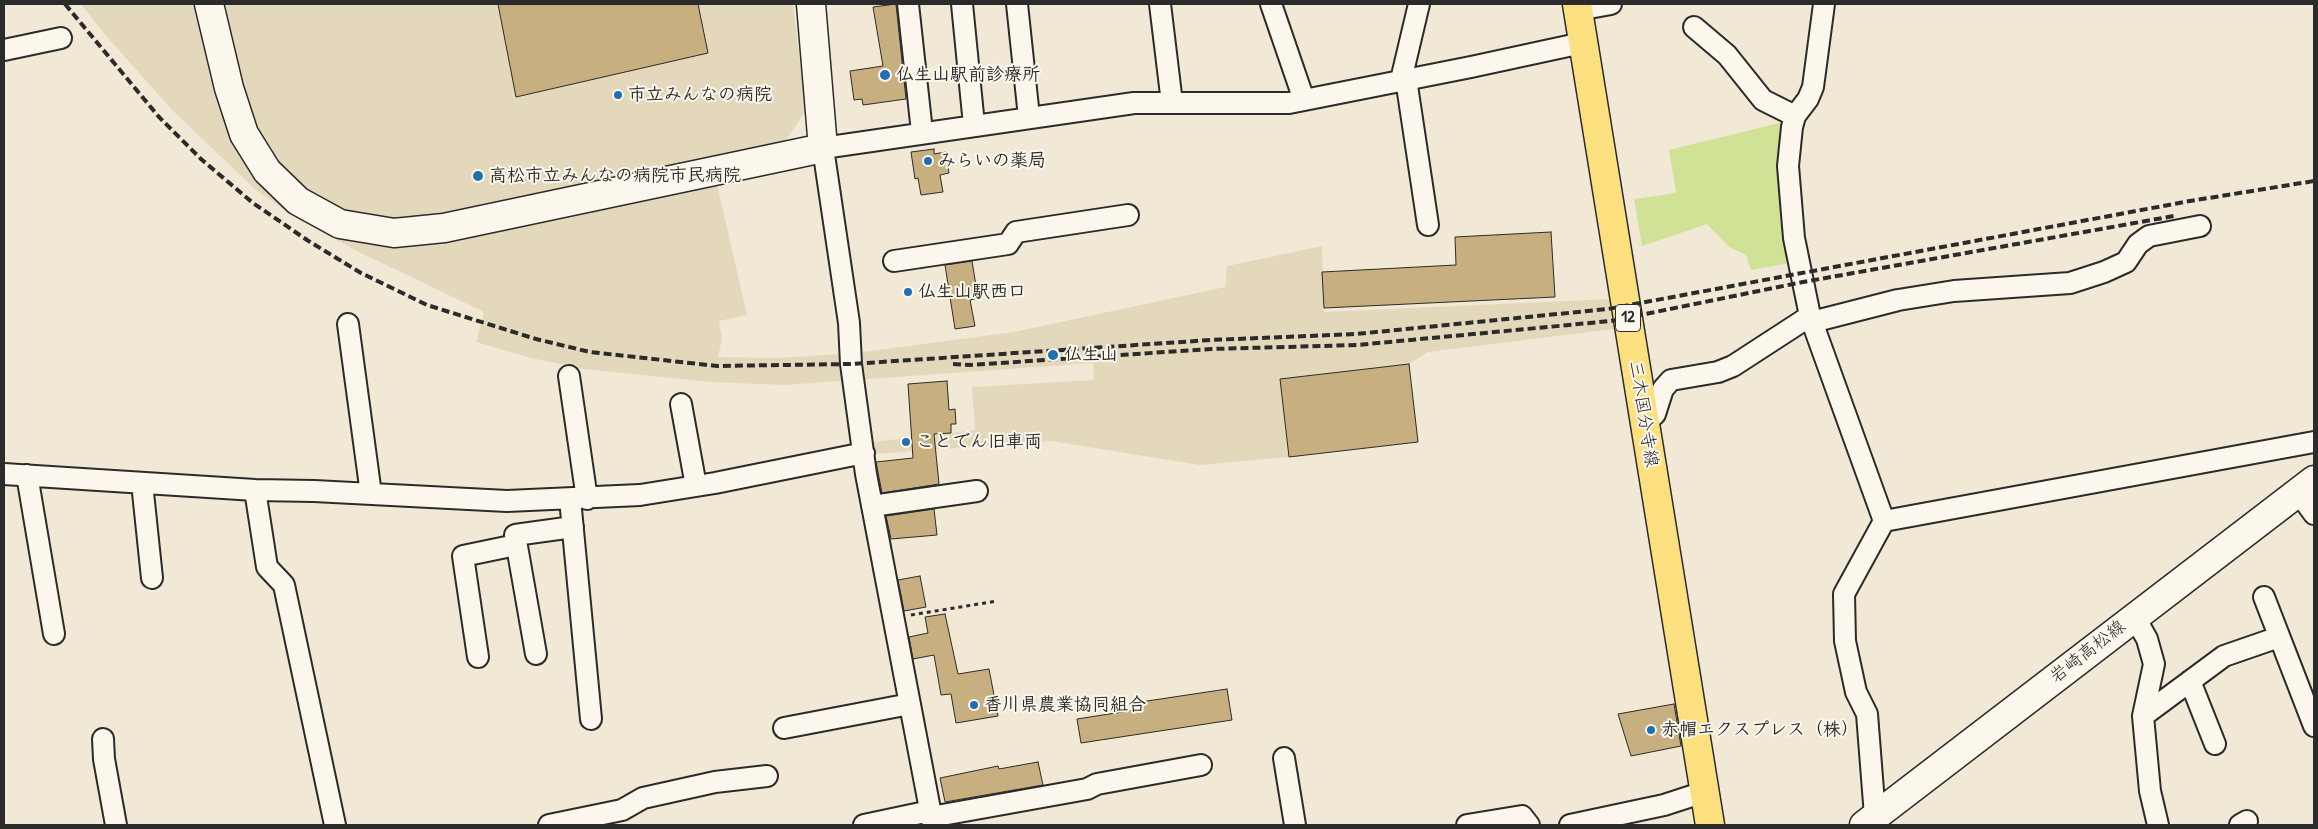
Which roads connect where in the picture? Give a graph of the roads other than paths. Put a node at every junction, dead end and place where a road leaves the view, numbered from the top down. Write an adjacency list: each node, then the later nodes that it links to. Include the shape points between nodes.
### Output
1 (209, 4): 23 (street, via 229,88 244,134 267,171 298,201 340,224 394,233 444,228)
2 (811, 4): 23 (street)
3 (908, 4): 22 (street)
4 (962, 4): 21 (street)
5 (1017, 4): 20 (street)
6 (1160, 4): 18 (street)
7 (1271, 4): 17 (street)
8 (1419, 4): 16 (street)
9 (1612, 4): 11 (street)
10 (1824, 4): 19 (street, via 1814,87)
11 (1578, 7): 14 (main road, 三木国分寺線 / 12)
12 (1694, 27): 19 (street, via 1727,55 1763,100)
13 (61, 38): 15 (street)
14 (1582, 42): 16 (street); 32 (main road, 三木国分寺線 / 12)
15 (4, 50)
16 (1404, 80): 17 (street); 25 (street)
17 (1304, 100): 18 (street, via 1289,103)
18 (1172, 103): 20 (street, via 1134,103)
19 (1795, 116): 28 (street, via 1788,166 1794,238)
20 (1029, 117): 21 (street)
21 (974, 125): 22 (street)
22 (922, 132): 23 (street)
23 (823, 148): 34 (street, via 842,266 851,364)
24 (1128, 215): 27 (street, via 1016,232 1008,244)
25 (1428, 225)
26 (2200, 226): 28 (street, via 2148,236 2126,262 2070,283 1954,291)
27 (894, 261)
28 (1811, 319): 32 (street, via 1733,366 1672,380 1663,388 1655,414); 46 (street)
29 (348, 324): 42 (street)
30 (569, 376): 43 (street)
31 (681, 404): 38 (street)
32 (1645, 423): 67 (main road, 三木国分寺線 / 12)
33 (2314, 442): 46 (street)
34 (864, 453): 38 (street); 44 (street)
35 (4, 474): 36 (street)
36 (27, 475): 37 (street); 52 (street)
37 (142, 483): 40 (street); 49 (street)
38 (696, 486): 43 (street, via 640,495)
39 (2306, 486): 45 (street); 51 (street, 岩崎高松線)
40 (255, 490): 42 (street); 71 (street, via 267,567 284,585)
41 (977, 492): 44 (street)
42 (370, 494): 43 (street, via 507,501)
43 (579, 499): 47 (street)
44 (872, 506): 57 (street)
45 (2314, 514)
46 (1884, 521): 69 (street, via 1844,594 1845,641 1856,692 1867,714)
47 (573, 527): 48 (street, via 514,535); 59 (street)
48 (516, 544): 54 (street); 55 (street, via 463,556)
49 (152, 578)
50 (2264, 596): 53 (street)
51 (2134, 616): 58 (street, via 2147,639 2154,664); 69 (street, 岩崎高松線)
52 (54, 634)
53 (2279, 637): 56 (street, via 2224,656); 60 (street)
54 (536, 654)
55 (478, 657)
56 (2190, 680): 58 (street); 63 (street)
57 (910, 704): 61 (street); 68 (street)
58 (2143, 716): 79 (street, via 2150,790)
59 (591, 719)
60 (2314, 726)
61 (784, 728)
62 (103, 739): 70 (street)
63 (2215, 744)
64 (1284, 758): 74 (street)
65 (1201, 765): 68 (street)
66 (767, 776): 72 (street, via 706,784 643,798 622,810)
67 (1704, 792): 77 (street, via 1664,805); 78 (main road, 三木国分寺線 / 12)
68 (931, 818): 73 (street)
69 (1869, 821)
70 (116, 825)
71 (334, 825)
72 (549, 825)
73 (864, 825)
74 (1295, 825)
75 (1467, 825): 76 (street, via 1522,816)
76 (1529, 825)
77 (1570, 825)
78 (1710, 825)
79 (2158, 825)

